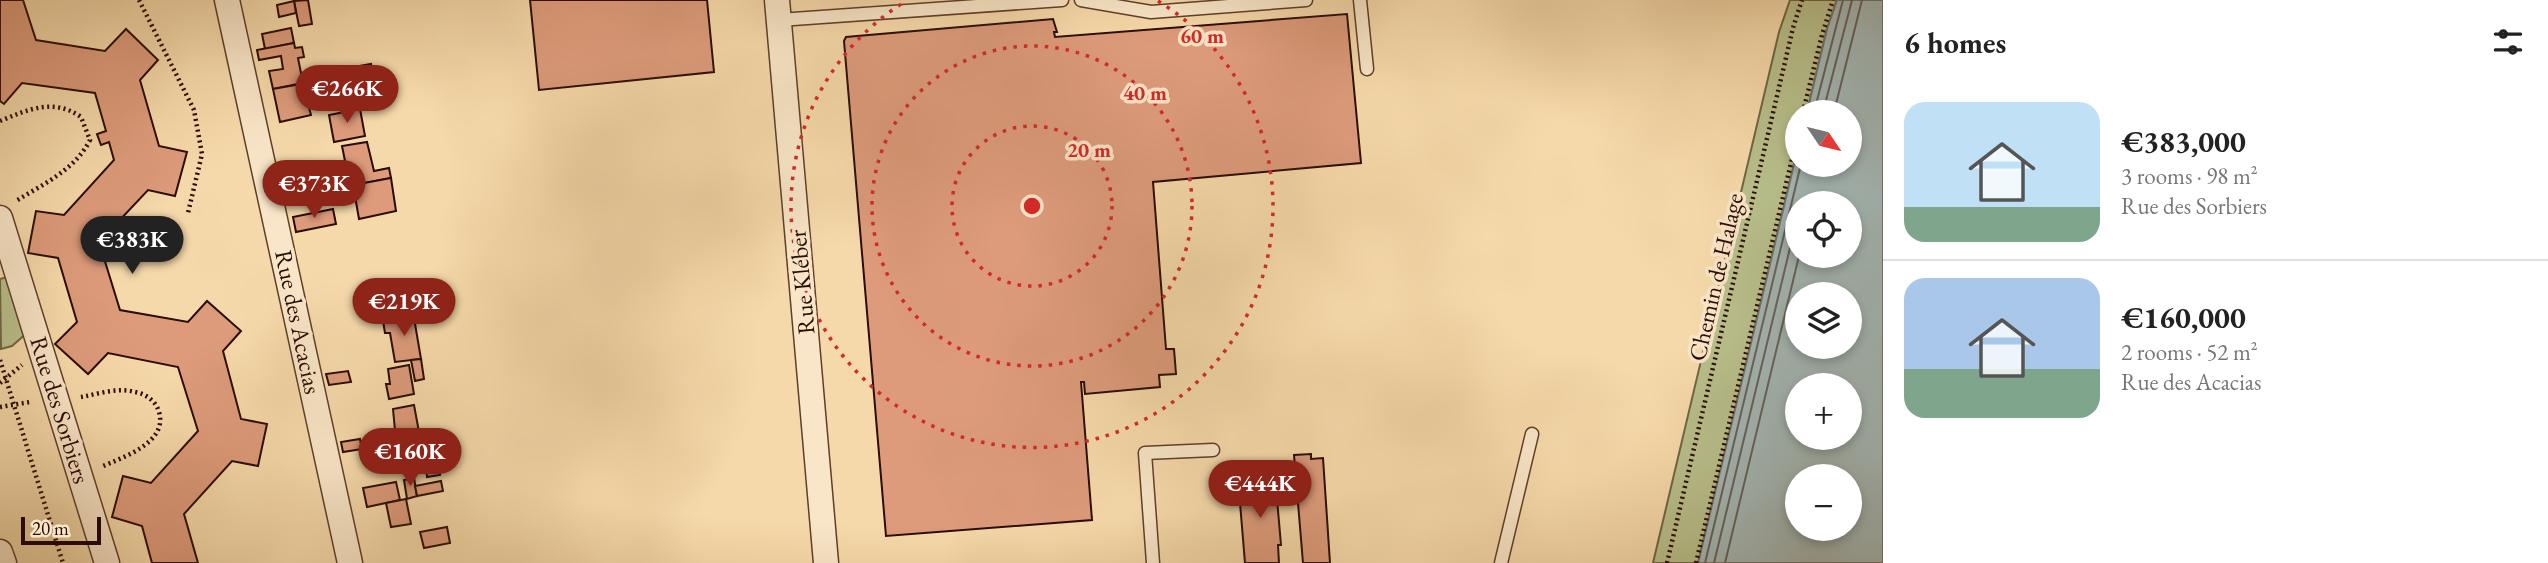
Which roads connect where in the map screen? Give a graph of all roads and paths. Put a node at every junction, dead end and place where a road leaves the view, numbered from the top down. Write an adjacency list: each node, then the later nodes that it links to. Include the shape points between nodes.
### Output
1 (139, 0): 15 (path, via 194,110 202,154)
2 (227, 0): 25 (street, Rue des Acacias)
3 (1062, 0): 9 (lane)
4 (1081, 0): 5 (lane, via 1152,12)
5 (1306, 0)
6 (1360, 0): 10 (lane)
7 (1802, 0): 29 (path, Chemin de Halage)
8 (1833, 0): 11 (path)
9 (778, 10): 26 (street, Rue Kléber)
10 (1367, 69)
11 (1807, 100)
12 (0, 121): 14 (path, via 57,105 81,117 90,140 66,170)
13 (1788, 177): 30 (path)
14 (6, 211): 17 (street, Rue des Sorbiers)
15 (188, 213)
16 (0, 360): 23 (path)
17 (57, 401): 20 (street, Rue des Sorbiers); 20 (path, via 121,390 151,399 158,409 162,423 142,447)
18 (1532, 434): 28 (lane)
19 (1213, 450): 27 (lane, via 1144,453)
20 (81, 475): 24 (street, Rue des Sorbiers)
21 (0, 552): 22 (street)
22 (4, 563)
23 (63, 563)
24 (107, 563)
25 (349, 563)
26 (827, 563)
27 (1153, 563)
28 (1501, 563)
29 (1667, 563)
30 (1696, 563)

